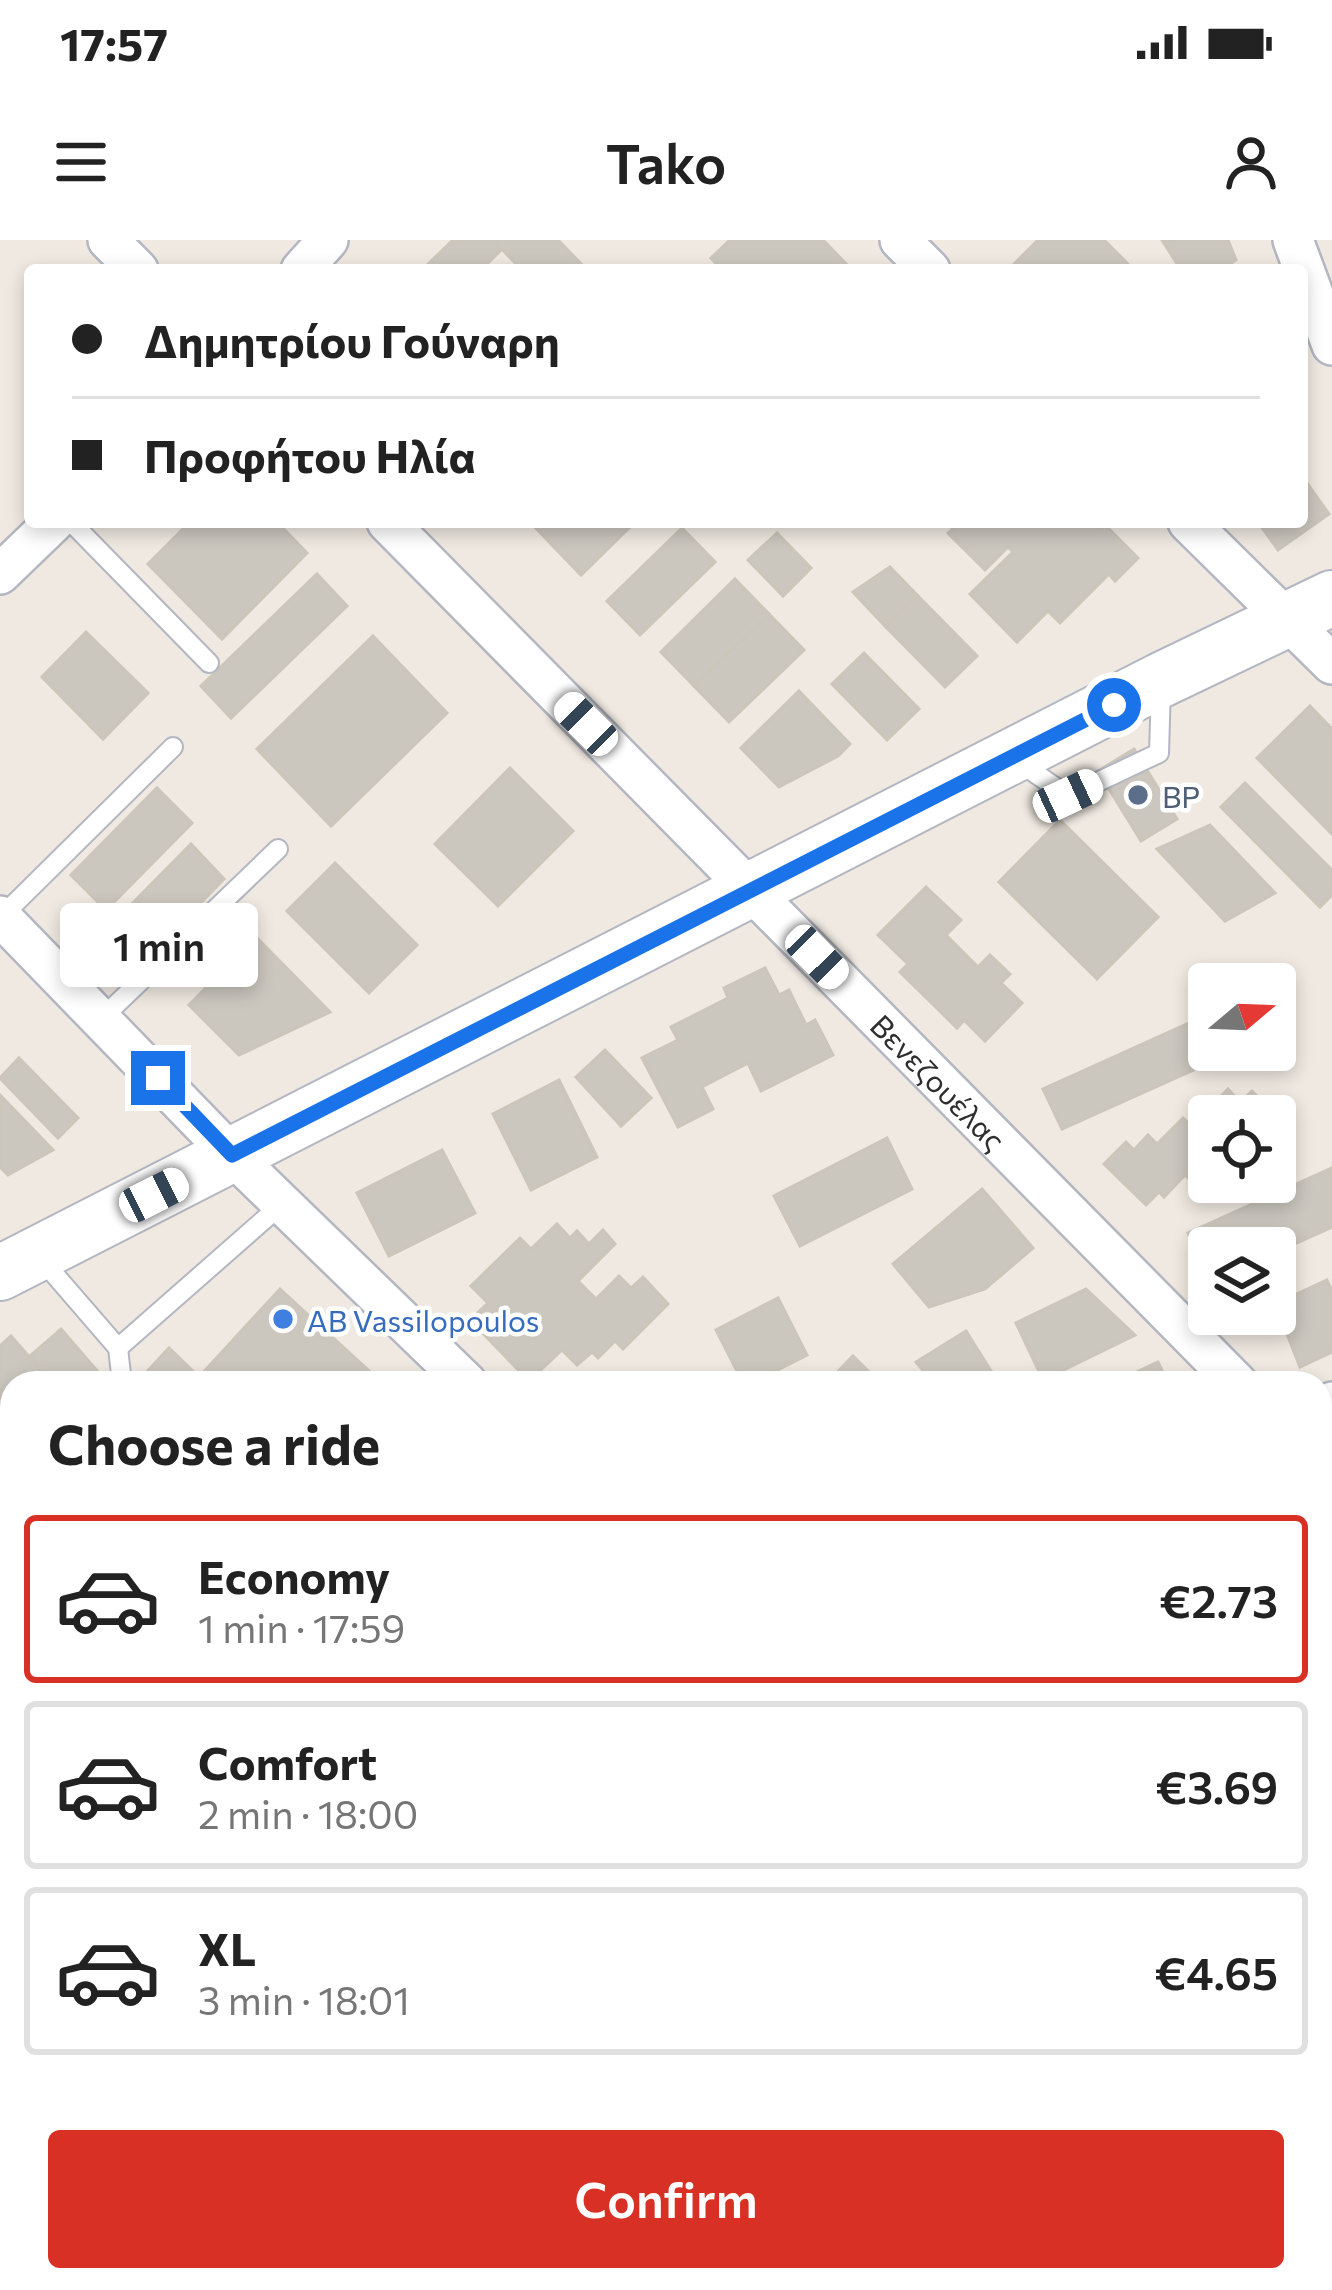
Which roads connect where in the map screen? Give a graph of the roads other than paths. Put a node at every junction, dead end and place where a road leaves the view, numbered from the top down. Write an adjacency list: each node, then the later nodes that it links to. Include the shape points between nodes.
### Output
1 (108, 240): 4 (street)
2 (328, 240): 5 (street)
3 (900, 240): 6 (street)
4 (132, 264)
5 (307, 264)
6 (924, 264)
7 (1308, 280): 8 (street)
8 (1332, 345)
9 (48, 528): 13 (street)
10 (77, 528): 15 (lane)
11 (393, 528): 19 (street, Βενεζουέλας)
12 (1196, 528): 14 (street)
13 (0, 574)
14 (1309, 608): 16 (street); 19 (main road)
15 (209, 663)
16 (1332, 664)
17 (173, 747): 20 (lane)
18 (278, 849): 21 (lane)
19 (752, 892): 22 (main road); 28 (street, Βενεζουέλας)
20 (0, 916): 21 (street)
21 (101, 1019): 22 (street)
22 (232, 1155): 23 (street); 24 (main road)
23 (282, 1204): 25 (lane); 27 (street)
24 (19, 1264): 25 (lane)
25 (118, 1348): 26 (lane)
26 (121, 1371)
27 (455, 1371)
28 (1225, 1371)

